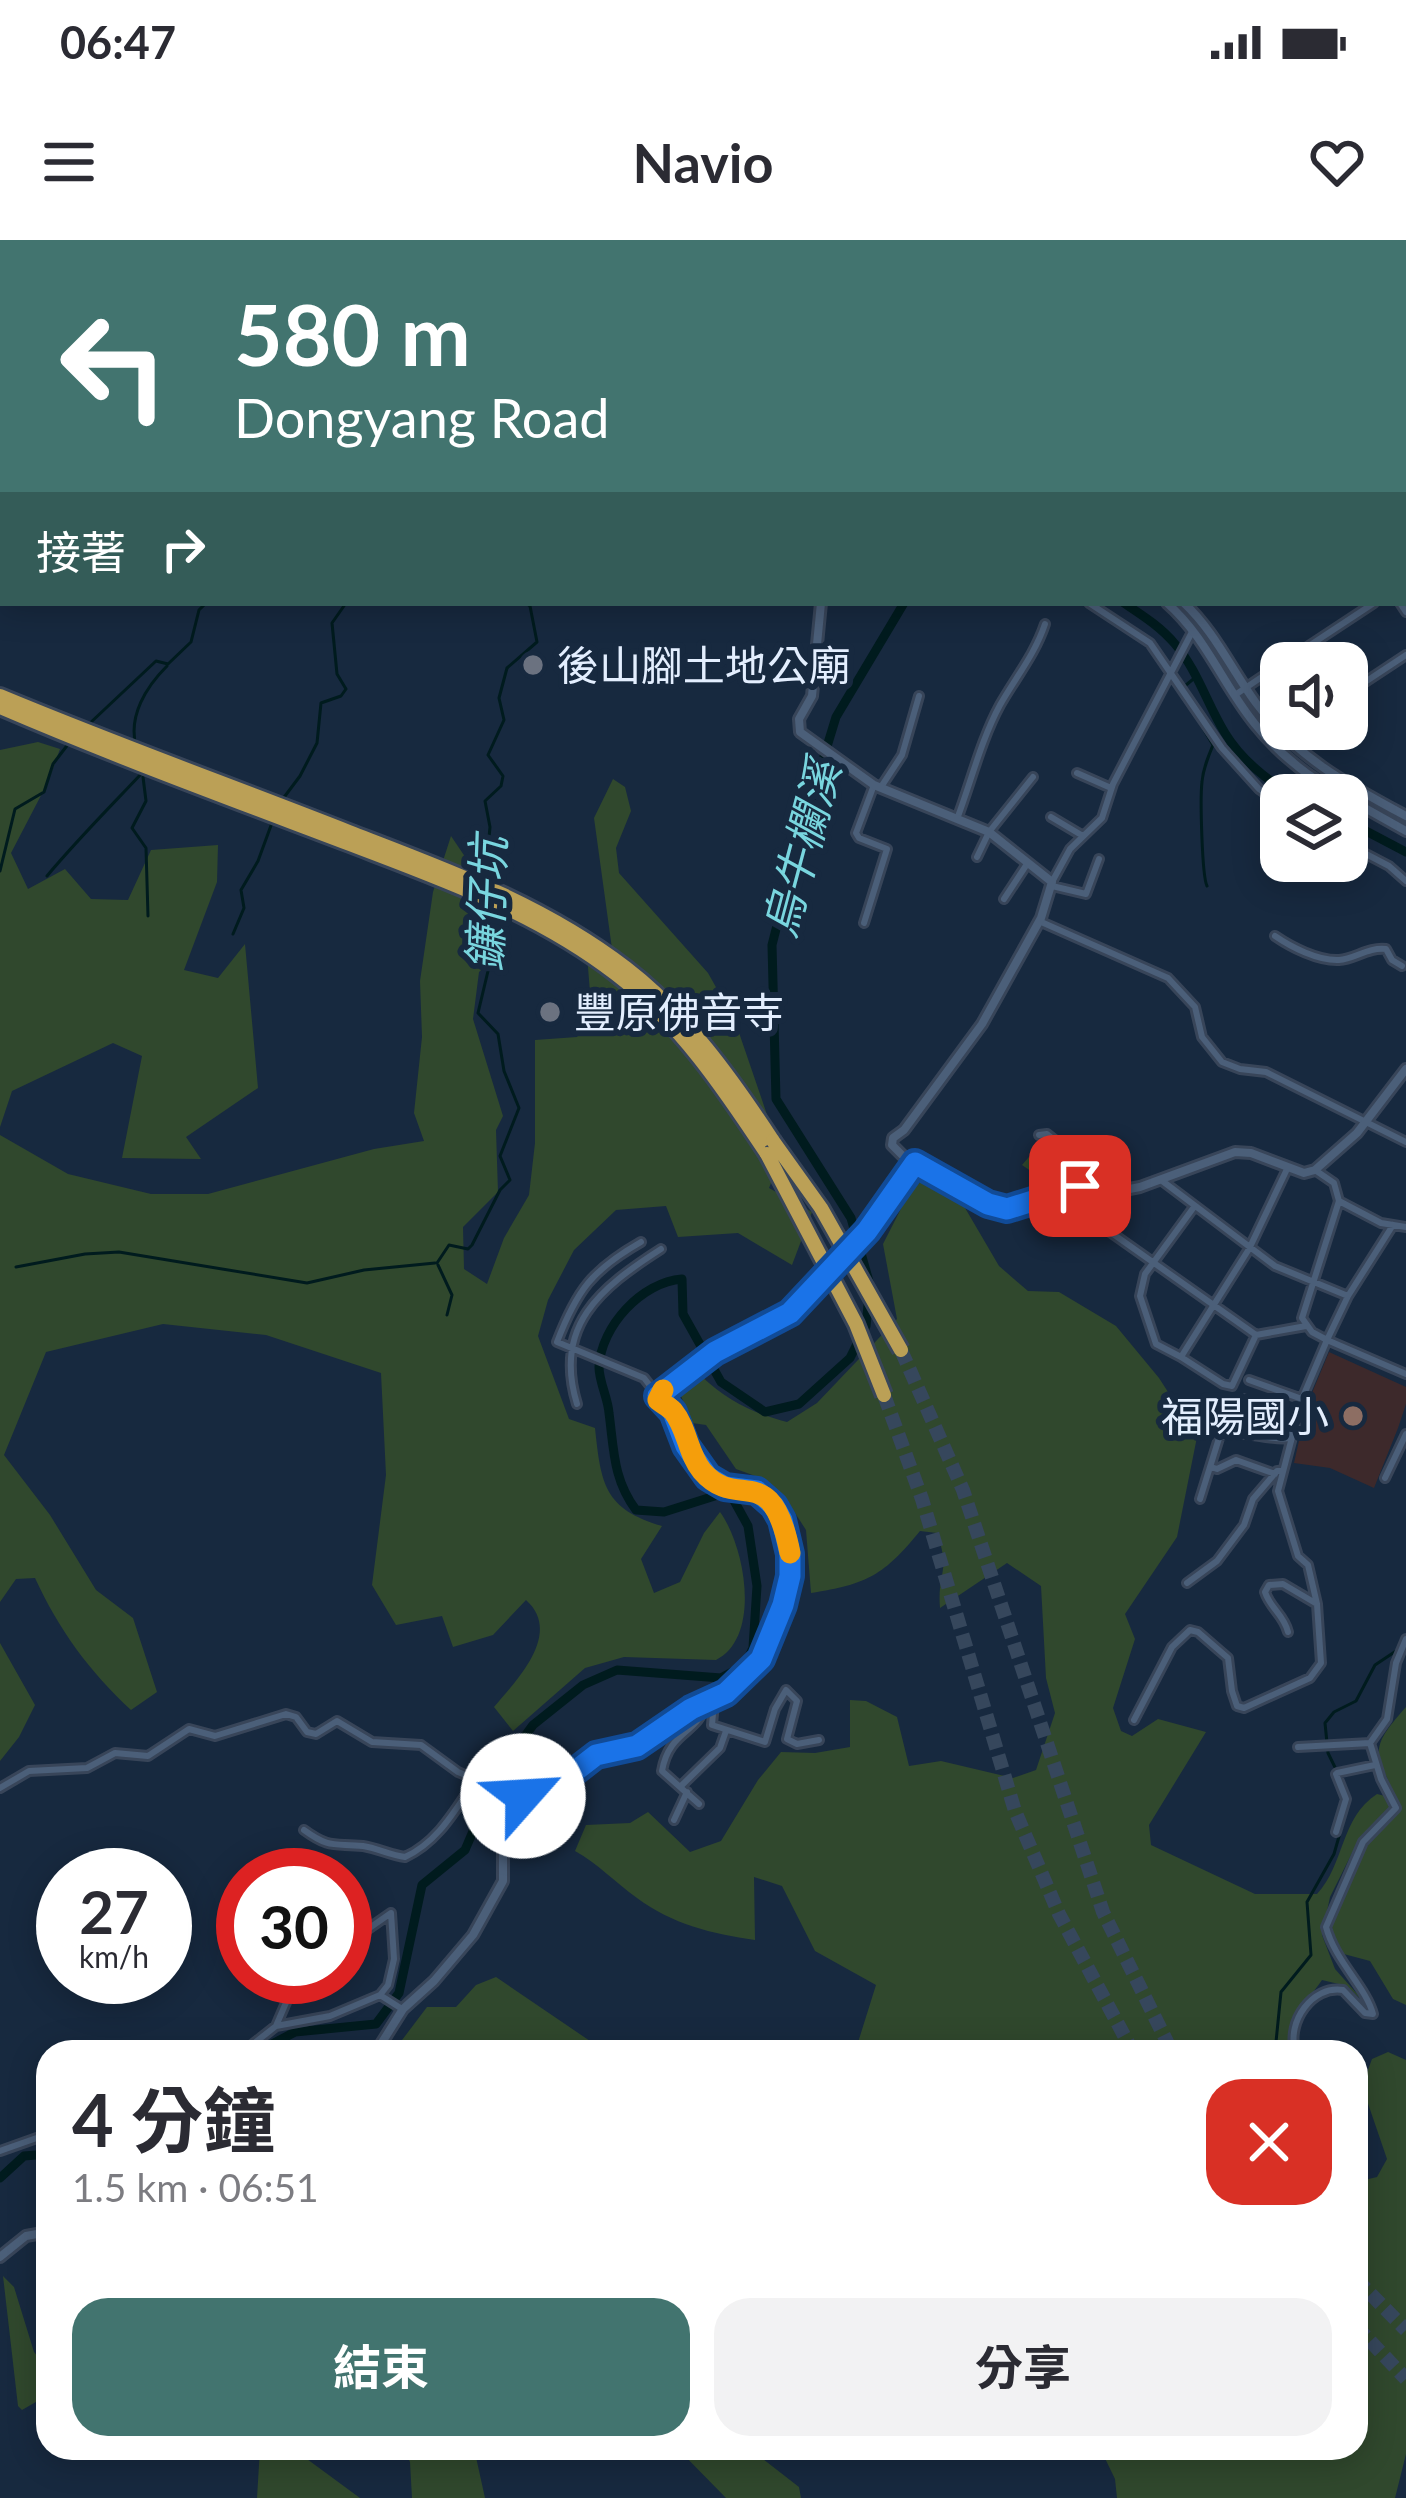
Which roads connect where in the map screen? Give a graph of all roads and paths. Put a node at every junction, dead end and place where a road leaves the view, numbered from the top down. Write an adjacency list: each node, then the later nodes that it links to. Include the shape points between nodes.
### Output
1 (821, 606): 22 (street, via 812,696 797,726)
2 (1095, 606): 10 (street, via 1137,631)
3 (1169, 606): 7 (street)
4 (1187, 606): 13 (street)
5 (1370, 606): 8 (street)
6 (1045, 624): 28 (street, via 996,714)
7 (1191, 633): 10 (street); 14 (street)
8 (1316, 642)
9 (1406, 655): 12 (street)
10 (1173, 672): 23 (street); 24 (street)
11 (1260, 678): 13 (street)
12 (1368, 680)
13 (1245, 688): 14 (street); 26 (street, via 1309,759)
14 (1235, 695): 20 (street, via 1285,756)
15 (0, 696): 18 (highway)
16 (919, 696): 22 (street, via 902,755)
17 (0, 707): 18 (highway)
18 (79, 733): 47 (highway, via 484,892 562,936 652,1006)
19 (1077, 773): 23 (street)
20 (1312, 774)
21 (1034, 777): 30 (street)
22 (878, 786): 28 (street); 40 (street, via 856,833 886,849)
23 (1112, 788): 31 (street, via 1102,818)
24 (1260, 790)
25 (1368, 810): 29 (street)
26 (1406, 816)
27 (1051, 817): 31 (street)
28 (957, 819): 30 (street)
29 (1406, 831)
30 (989, 832): 33 (street); 35 (street)
31 (1083, 836): 37 (street)
32 (1368, 855): 36 (street)
33 (977, 857)
34 (1099, 859): 37 (street, via 1085,894)
35 (1027, 864): 37 (street); 38 (street)
36 (1406, 881)
37 (1052, 884): 39 (street)
38 (1004, 899)
39 (1039, 921): 44 (street, via 1168,977 1192,1001 1202,1037 1222,1062 1266,1072); 48 (street, via 982,1024 893,1138)
40 (864, 922)
41 (1275, 936): 42 (street, via 1338,960 1386,949)
42 (1402, 965)
43 (1406, 1069): 44 (street)
44 (1364, 1124): 46 (street); 50 (street)
45 (1039, 1135): 52 (street)
46 (1406, 1142)
47 (770, 1148): 69 (highway, bridge, via 820,1208); 73 (highway, bridge)
48 (915, 1163): 53 (street, via 999,1208); 74 (street, via 873,1223 790,1313 700,1361)
49 (1288, 1167): 50 (street); 51 (street, via 1234,1152); 60 (street)
50 (1315, 1170): 54 (street, via 1334,1184)
51 (1161, 1180): 52 (street); 55 (street)
52 (1119, 1191): 53 (street, via 1080,1186)
53 (1055, 1193): 61 (street)
54 (1339, 1202): 56 (street); 62 (street)
55 (1195, 1207): 60 (street); 61 (street)
56 (1393, 1225): 57 (street); 63 (street)
57 (1406, 1227)
58 (641, 1241): 68 (street, via 584,1285 557,1342)
59 (661, 1249): 68 (street, via 601,1292)
60 (1250, 1249): 62 (street); 64 (street)
61 (1153, 1259): 64 (street); 70 (street, via 1140,1296 1156,1344)
62 (1313, 1282): 63 (street); 65 (street)
63 (1348, 1296): 67 (street)
64 (1215, 1304): 66 (street); 70 (street)
65 (1306, 1326): 66 (street); 67 (street)
66 (1256, 1335): 70 (street, via 1232,1386)
67 (1327, 1340): 71 (street); 76 (street)
68 (570, 1347): 74 (street, via 644,1378); 77 (street)
69 (901, 1350)
70 (1181, 1357)
71 (1406, 1374)
72 (1249, 1380): 76 (street)
73 (884, 1395)
74 (658, 1396): 90 (street, via 708,1477 757,1491 774,1506 790,1554 768,1647)
75 (1243, 1399): 79 (street)
76 (1302, 1399): 79 (street)
77 (577, 1404)
78 (1244, 1412): 81 (street)
79 (1296, 1418): 81 (street)
80 (1406, 1434): 84 (street)
81 (1292, 1438): 82 (street, via 1220,1435); 83 (street)
82 (1210, 1467): 83 (street, via 1236,1460); 85 (street)
83 (1279, 1472): 86 (street, via 1217,1561); 87 (street, via 1278,1491)
84 (1384, 1478)
85 (1200, 1499)
86 (1187, 1583)
87 (1317, 1604): 88 (street, via 1283,1584 1269,1586 1268,1603); 91 (street, via 1321,1663 1310,1678 1238,1706 1228,1658 1190,1630 1172,1647)
88 (1288, 1633)
89 (1406, 1639): 94 (street, via 1388,1720)
90 (709, 1703): 92 (street, via 712,1725); 99 (street, via 665,1751 662,1771); 100 (street, via 637,1746 596,1755)
91 (1134, 1720)
92 (725, 1731): 93 (street, via 765,1742 787,1690 797,1701 788,1739); 99 (street)
93 (819, 1740)
94 (1370, 1743): 95 (street); 96 (street)
95 (1298, 1747)
96 (1375, 1765): 104 (street, via 1335,1773 1346,1799); 112 (street, via 1395,1813 1363,1842 1325,1927 1373,2012 1342,1990 1324,1990 1294,2026)
97 (475, 1781): 98 (street, via 422,1745 372,1742 337,1721 307,1732 286,1714 215,1736 189,1729 148,1756 115,1753 87,1768 29,1771); 100 (street); 103 (street, via 435,1836 404,1857 339,1848)
98 (0, 1788)
99 (684, 1789): 101 (street); 102 (street)
100 (534, 1803): 108 (street, via 503,1840 503,1881 472,1935)
101 (699, 1804)
102 (674, 1820)
103 (304, 1831)
104 (1336, 1832)
105 (372, 1927): 106 (street, via 392,1913 394,1959)
106 (380, 1995): 108 (street); 109 (street)
107 (286, 2004): 109 (street)
108 (403, 2009): 111 (street)
109 (277, 2026): 110 (street)
110 (259, 2040)
111 (384, 2040)
112 (1295, 2040)
113 (36, 2138): 114 (street)
114 (0, 2151)
115 (36, 2234): 116 (street)
116 (0, 2257)

